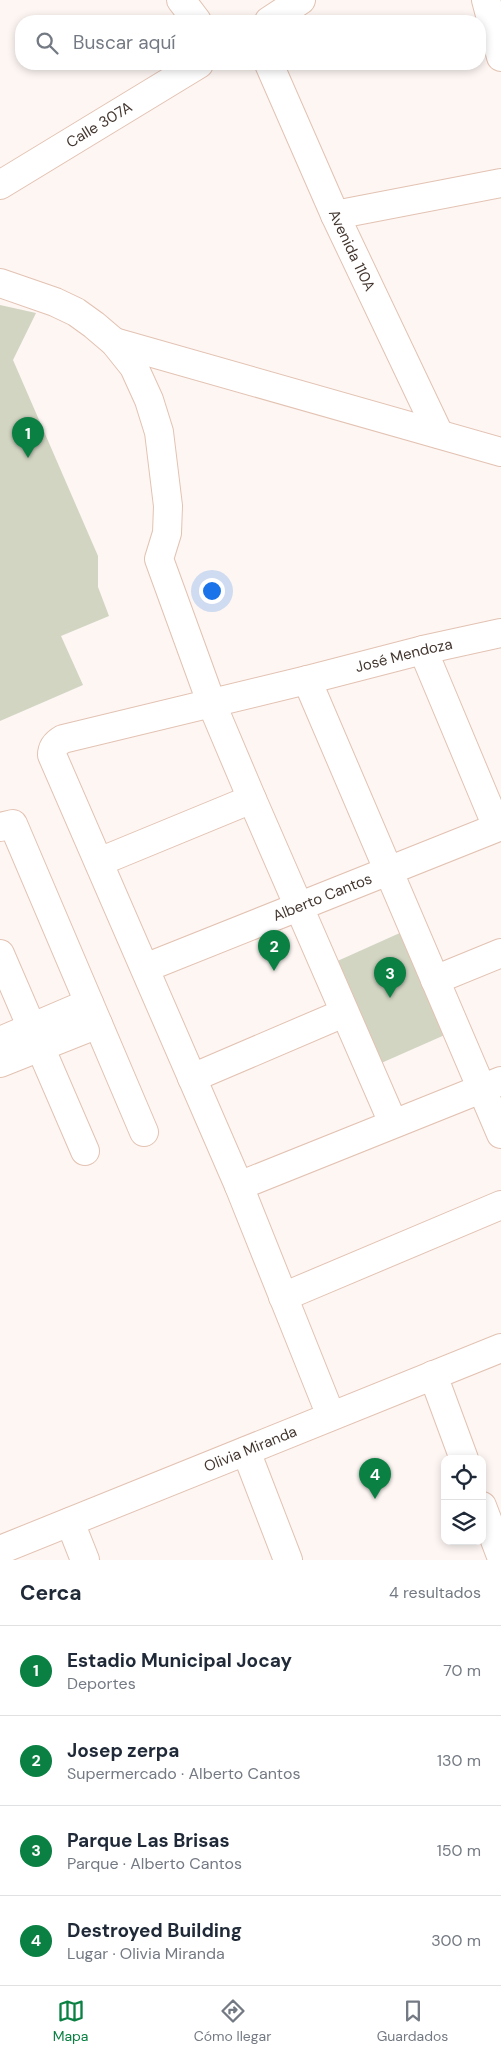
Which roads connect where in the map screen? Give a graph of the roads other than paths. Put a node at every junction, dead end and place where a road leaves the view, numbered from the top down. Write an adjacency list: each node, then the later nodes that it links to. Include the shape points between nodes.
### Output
1 (181, 0): 4 (street)
2 (301, 0): 5 (street)
3 (486, 0): 6 (street)
4 (192, 15)
5 (278, 15)
6 (501, 57)
7 (189, 70): 10 (street, Calle 307A)
8 (272, 70): 11 (street, Avenida 110A)
9 (501, 183): 11 (street)
10 (0, 185)
11 (335, 215): 14 (street, Avenida 110A)
12 (0, 283): 13 (street, via 76,312)
13 (114, 342): 14 (street); 19 (street, via 134,367 159,432 168,506 167,533 160,560)
14 (439, 434): 15 (street)
15 (501, 452)
16 (501, 633): 17 (street, José Mendoza)
17 (423, 650): 18 (street, José Mendoza); 21 (street)
18 (307, 680): 19 (street, José Mendoza); 24 (street)
19 (211, 702): 20 (street); 23 (street, José Mendoza, via 63,739 54,745 52,755)
20 (252, 799): 23 (street); 25 (street)
21 (499, 826): 24 (street, Alberto Cantos)
22 (0, 827): 30 (street, via 13,824)
23 (99, 862): 28 (street)
24 (389, 871): 25 (street, Alberto Cantos); 29 (street)
25 (298, 906): 28 (street, Alberto Cantos); 31 (street)
26 (501, 953): 29 (street)
27 (0, 954): 32 (street)
28 (144, 968): 35 (street)
29 (435, 980): 36 (street)
30 (94, 1013): 32 (street); 38 (street)
31 (344, 1013): 35 (street); 37 (street)
32 (36, 1037): 33 (street); 34 (street); 40 (street)
33 (0, 1041)
34 (0, 1064)
35 (192, 1078): 41 (street)
36 (492, 1084): 37 (street); 39 (street)
37 (393, 1123): 41 (street)
38 (144, 1132)
39 (501, 1134)
40 (85, 1151)
41 (238, 1186): 43 (street)
42 (501, 1205): 43 (street)
43 (283, 1297): 46 (street)
44 (501, 1348): 45 (street, Olivia Miranda)
45 (433, 1375): 46 (street, Olivia Miranda); 48 (street)
46 (331, 1416): 47 (street, Olivia Miranda)
47 (246, 1451): 50 (street, Olivia Miranda); 54 (street)
48 (463, 1455)
49 (486, 1517): 52 (street)
50 (70, 1522): 51 (street, Olivia Miranda); 53 (street)
51 (0, 1550)
52 (501, 1556)
53 (85, 1560)
54 (288, 1560)

